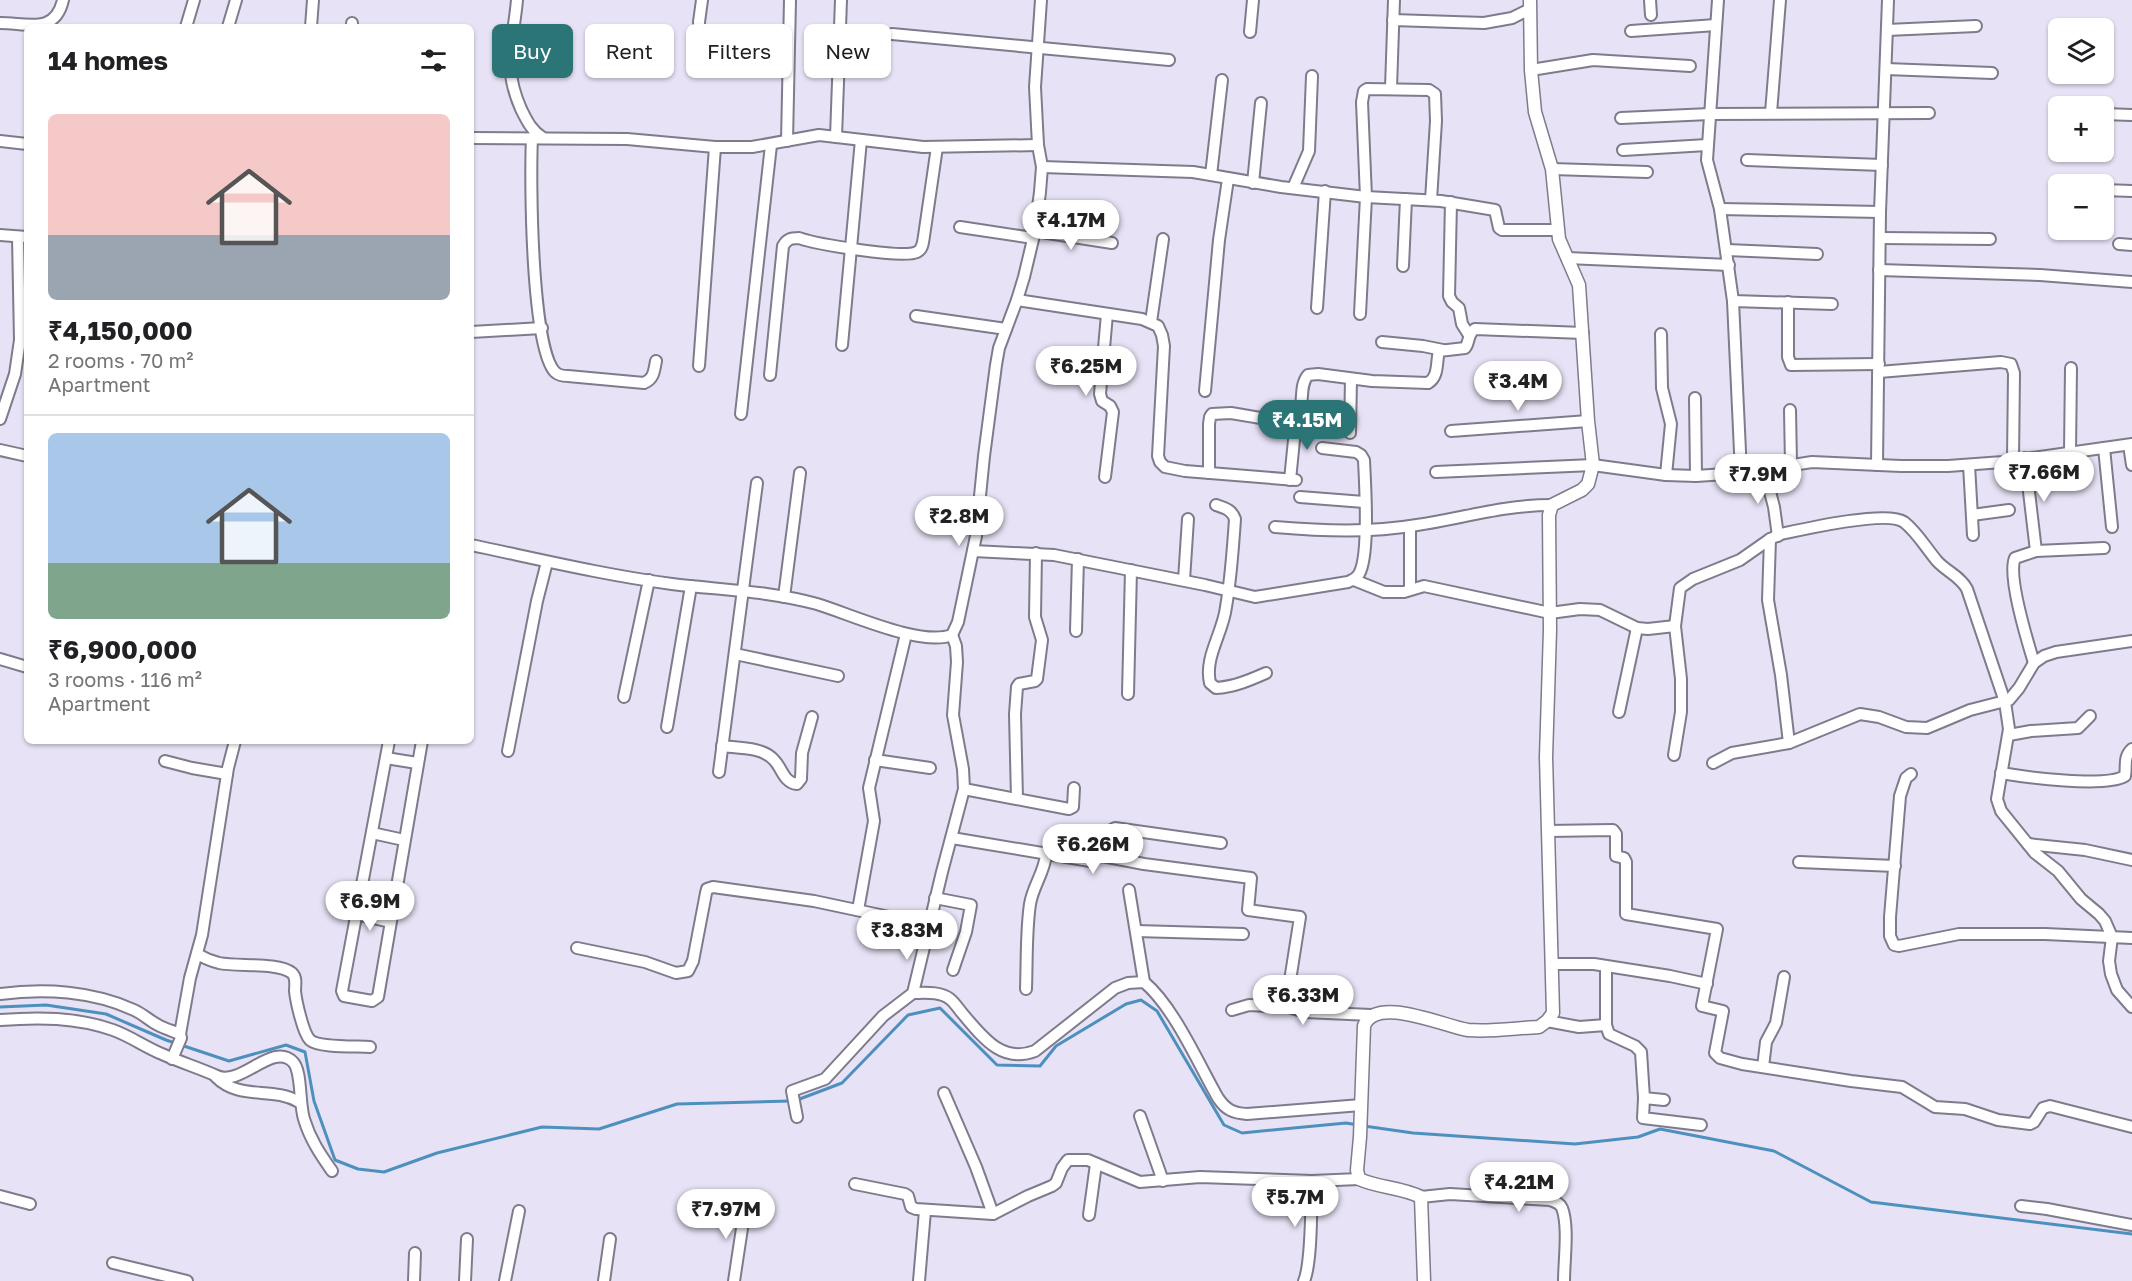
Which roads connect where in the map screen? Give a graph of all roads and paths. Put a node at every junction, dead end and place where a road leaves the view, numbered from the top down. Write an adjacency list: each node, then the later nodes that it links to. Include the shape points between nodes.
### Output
1 (63, 0): 19 (street, via 57,17 46,24)
2 (194, 0): 20 (street)
3 (236, 0): 21 (street)
4 (313, 0): 22 (street)
5 (517, 0): 49 (street, via 509,61 512,88)
6 (702, 0): 23 (street)
7 (790, 0): 52 (street)
8 (841, 0): 47 (street)
9 (1041, 0): 30 (street)
10 (1253, 0): 28 (street)
11 (1394, 0): 18 (street)
12 (1650, 0): 17 (street)
13 (1718, 0): 24 (street)
14 (1780, 0): 41 (street)
15 (1888, 0): 26 (street)
16 (1530, 5): 18 (street, via 1512,18 1484,23); 34 (street)
17 (1651, 15)
18 (1394, 20): 38 (street)
19 (0, 23)
20 (187, 24)
21 (229, 24)
22 (311, 24)
23 (699, 24)
24 (1716, 26): 27 (street); 43 (street)
25 (1976, 26): 26 (street)
26 (1887, 30): 33 (street)
27 (1631, 31)
28 (1250, 32)
29 (892, 34): 30 (street)
30 (1036, 46): 31 (street); 55 (street)
31 (1169, 60)
32 (1690, 66): 34 (street, via 1593,60)
33 (1886, 69): 35 (street); 40 (street)
34 (1532, 70): 63 (street, via 1535,112)
35 (1992, 73)
36 (1312, 76): 68 (street, via 1309,151)
37 (1222, 80): 65 (street)
38 (1391, 88): 72 (street, via 1367,89 1362,95); 74 (street, via 1429,90 1435,94)
39 (1261, 102): 67 (street)
40 (1884, 112): 41 (street); 42 (street); 61 (street)
41 (1771, 113): 43 (street)
42 (1929, 113)
43 (1710, 114): 46 (street); 56 (street)
44 (2114, 114): 45 (street)
45 (2132, 115)
46 (1622, 118)
47 (836, 136): 50 (street); 52 (street)
48 (474, 138): 49 (street)
49 (537, 138): 57 (street, via 627,139); 106 (street, via 531,228)
50 (861, 140): 58 (street); 89 (street)
51 (0, 141): 53 (street)
52 (787, 141): 54 (street)
53 (24, 144)
54 (771, 145): 57 (street); 124 (street)
55 (1038, 145): 58 (street); 62 (street)
56 (1707, 145): 59 (street); 76 (street, via 1710,175)
57 (715, 147): 116 (street)
58 (937, 147): 89 (street, via 919,251 905,254)
59 (1623, 150)
60 (1747, 160): 61 (street)
61 (1882, 165): 77 (street)
62 (1042, 167): 65 (street); 81 (street)
63 (1552, 169): 64 (street); 79 (street)
64 (1647, 172)
65 (1211, 175): 66 (street)
66 (1228, 179): 67 (street); 121 (street)
67 (1253, 183): 68 (street)
68 (1293, 188): 70 (street)
69 (2114, 190): 71 (street)
70 (1325, 191): 72 (street); 101 (street)
71 (2132, 191)
72 (1366, 196): 73 (street); 103 (street)
73 (1406, 199): 74 (street); 94 (street)
74 (1431, 200): 75 (street)
75 (1450, 202): 79 (street, via 1496,210 1502,230); 111 (street, via 1449,296 1459,308)
76 (1720, 209): 77 (street); 90 (street)
77 (1880, 212): 83 (street)
78 (960, 227): 81 (street)
79 (1557, 230): 92 (street)
80 (0, 235): 82 (street)
81 (1034, 235): 86 (street); 97 (street)
82 (23, 237): 125 (street, via 20,340 15,374)
83 (1880, 238): 85 (street); 95 (street)
84 (1163, 239): 105 (street)
85 (1990, 239)
86 (1112, 243)
87 (2119, 243): 88 (street)
88 (2132, 245)
89 (851, 248): 113 (street); 119 (street, via 799,238 786,241)
90 (1726, 250): 91 (street); 93 (street)
91 (1817, 254)
92 (1567, 258): 93 (street); 109 (street, via 1580,285)
93 (1729, 265): 98 (street)
94 (1403, 266)
95 (1879, 270): 96 (street, via 2051,275); 117 (street)
96 (2132, 282)
97 (1017, 300): 102 (street); 107 (street)
98 (1733, 301): 99 (street); 146 (street)
99 (1788, 302): 100 (street); 117 (street, via 1791,365)
100 (1832, 304)
101 (1317, 308)
102 (1107, 314): 105 (street); 149 (street, via 1100,394 1113,412)
103 (1360, 314)
104 (916, 316): 107 (street)
105 (1151, 322): 145 (street, via 1158,326 1164,346 1160,462 1174,469)
106 (542, 328): 108 (street); 115 (street, via 552,365 561,375 644,383 653,376)
107 (1006, 329): 166 (street, via 995,371)
108 (474, 332)
109 (1583, 333): 111 (street, via 1475,329); 127 (street)
110 (1661, 334): 147 (street, via 1662,388 1671,424)
111 (1469, 335): 114 (street, via 1464,348)
112 (1382, 342): 114 (street)
113 (842, 345)
114 (1443, 350): 120 (street, via 1438,354 1434,379 1428,383)
115 (657, 361)
116 (699, 366)
117 (1879, 368): 136 (street, via 2011,364); 139 (street)
118 (2071, 368): 134 (street)
119 (770, 375)
120 (1351, 379): 126 (street, via 1308,375); 129 (street)
121 (1205, 391)
122 (1695, 398): 148 (street)
123 (1790, 410): 137 (street)
124 (741, 414)
125 (0, 419)
126 (1296, 420): 145 (street, via 1293,480); 145 (street, via 1279,423 1230,413 1212,414)
127 (1588, 421): 128 (street); 138 (street)
128 (1450, 431)
129 (1350, 433)
130 (2131, 445): 132 (street); 141 (street)
131 (1322, 448): 152 (street, via 1361,455)
132 (2104, 448): 134 (street); 160 (street)
133 (0, 450): 135 (street)
134 (2070, 452): 136 (street)
135 (24, 455)
136 (2019, 459): 140 (street); 167 (street)
137 (1791, 464): 139 (street); 142 (street)
138 (1593, 465): 144 (street); 147 (street); 154 (street, via 1588,484 1582,490)
139 (1877, 465): 140 (street)
140 (1969, 465): 156 (street)
141 (2132, 465)
142 (1764, 469): 146 (street); 163 (street, via 1774,507)
143 (800, 472): 179 (street)
144 (1436, 472)
145 (1209, 473)
146 (1741, 473): 148 (street)
147 (1666, 475): 148 (street)
148 (1696, 476)
149 (1105, 477)
150 (757, 483): 177 (street)
151 (1300, 497): 152 (street)
152 (1364, 501): 161 (street)
153 (1216, 505): 178 (street, via 1228,509 1235,519)
154 (1552, 505): 158 (street, via 1512,507); 180 (street)
155 (2009, 510): 156 (street)
156 (1972, 515): 162 (street)
157 (1188, 519): 173 (street)
158 (1410, 526): 161 (street); 176 (street)
159 (1275, 527): 161 (street)
160 (2112, 527)
161 (1365, 530): 174 (street, via 1363,560)
162 (1973, 535)
163 (1774, 537): 181 (street, via 1740,560 1684,584 1678,594); 195 (street, via 1872,519 1892,517 1904,523 1967,589); 201 (street, via 1768,600)
164 (474, 546): 170 (street)
165 (2104, 548): 167 (street)
166 (973, 551): 168 (street); 185 (street)
167 (2036, 551): 189 (street, via 2016,558 2013,567)
168 (1036, 553): 169 (street); 221 (street, via 1035,617 1042,640 1037,679 1017,687)
169 (1078, 559): 171 (street); 183 (street)
170 (547, 562): 172 (street); 207 (street)
171 (1131, 570): 173 (street); 193 (street)
172 (649, 580): 175 (street); 194 (street)
173 (1184, 580): 178 (street)
174 (1354, 580): 176 (street, via 1384,592); 178 (street, via 1265,596)
175 (691, 586): 177 (street); 199 (street)
176 (1410, 589): 180 (street, via 1424,586)
177 (744, 591): 179 (street); 187 (street)
178 (1228, 591): 191 (street, via 1223,623 1210,660 1210,683 1216,688 1227,687)
179 (784, 597): 184 (street)
180 (1550, 613): 182 (street, via 1600,610); 222 (street)
181 (1675, 627): 182 (street); 208 (street, via 1681,698)
182 (1637, 628): 196 (street)
183 (1076, 632)
184 (906, 634): 185 (street, via 932,639); 211 (street)
185 (952, 635): 220 (street, via 957,662 953,715)
186 (2132, 641): 189 (street, via 2056,652)
187 (735, 654): 192 (street); 205 (street)
188 (0, 659): 190 (street)
189 (2034, 663): 195 (street, via 2013,697)
190 (24, 666)
191 (1266, 673)
192 (838, 676)
193 (1128, 694)
194 (624, 697)
195 (2005, 702): 200 (street); 201 (street, via 1970,710 1927,728 1906,728 1860,714)
196 (1619, 712)
197 (2090, 716): 200 (street, via 2078,728)
198 (812, 717): 205 (street, via 802,753 801,779 796,784 786,780 768,754)
199 (667, 727)
200 (2009, 735): 216 (street)
201 (1789, 743): 213 (street, via 1732,753)
202 (234, 744): 217 (street)
203 (388, 744): 209 (street)
204 (421, 744): 212 (street)
205 (722, 746): 215 (street)
206 (2132, 749): 216 (street, via 2126,756 2125,776 2121,779 2031,778)
207 (508, 751)
208 (1674, 755)
209 (386, 758): 212 (street); 223 (street)
210 (165, 760): 217 (street)
211 (875, 760): 214 (street); 235 (street, via 868,792 874,820)
212 (417, 763): 225 (street)
213 (1713, 763)
214 (930, 768)
215 (719, 772)
216 (2001, 773): 227 (street, via 1997,799 2001,811)
217 (227, 774): 244 (street)
218 (1911, 774): 232 (street, via 1905,778 1900,796)
219 (1074, 788): 221 (street, via 1071,809)
220 (964, 789): 221 (street); 224 (street)
221 (1017, 799)
222 (1548, 831): 245 (street); 250 (street, via 1613,830 1616,856 1626,861 1626,914 1717,929)
223 (372, 833): 225 (street); 236 (street)
224 (952, 838): 228 (street); 234 (street)
225 (404, 840): 238 (street)
226 (1221, 843): 229 (street, via 1115,828 1106,834)
227 (2028, 844): 230 (street); 241 (street, via 2099,914)
228 (1046, 855): 229 (street, via 1090,861); 251 (street, via 1030,905)
229 (1097, 855): 254 (street, via 1251,878 1248,910 1300,917)
230 (2132, 860)
231 (1799, 862): 232 (street)
232 (1895, 866): 241 (street, via 1890,926 1894,945 1959,934)
233 (1129, 891): 239 (street)
234 (935, 898): 247 (street, via 971,905); 252 (street)
235 (858, 910): 237 (street); 243 (street, via 713,887 707,889 693,961 685,972 671,972 645,962)
236 (356, 914): 238 (street); 238 (street, via 344,996 372,1001 378,997)
237 (908, 921)
238 (390, 922)
239 (1136, 931): 240 (street); 249 (street)
240 (1243, 934)
241 (2112, 937): 242 (street); 255 (street, via 2111,974 2117,990)
242 (2132, 938)
243 (577, 948)
244 (197, 954): 261 (street); 262 (street, via 219,963 291,972 310,1039 316,1043)
245 (1552, 964): 246 (street); 259 (street, via 1553,1013)
246 (1606, 966): 250 (street); 260 (street)
247 (953, 970)
248 (1784, 977): 264 (street)
249 (1144, 982): 252 (street, via 1115,988 1026,1055 996,1049 950,999); 270 (street, via 1173,1017 1218,1098 1229,1110 1247,1114)
250 (1707, 984): 264 (street, via 1702,1006 1723,1011 1715,1053 1720,1058)
251 (1026, 989)
252 (913, 993): 271 (street, via 883,1016 825,1079 792,1091)
253 (0, 994): 261 (street, via 41,990 98,999 136,1011)
254 (1289, 1007): 256 (street, via 1249,1005); 257 (street, via 1305,1012)
255 (2132, 1007)
256 (1232, 1010)
257 (1371, 1015): 259 (street, via 1408,1014 1468,1030 1539,1027); 270 (street, via 1364,1026)
258 (0, 1020): 263 (street, via 43,1017 99,1026)
259 (1547, 1022): 260 (street, via 1579,1027)
260 (1606, 1025): 267 (street, via 1609,1034 1641,1052)
261 (180, 1036): 263 (street)
262 (370, 1047)
263 (173, 1057): 265 (street)
264 (1763, 1067): 274 (street, via 1902,1086 1935,1107 1965,1109 1998,1120 2030,1124 2043,1108 2050,1106)
265 (213, 1074): 269 (street, via 228,1086 285,1094); 269 (street, via 233,1078 267,1059 288,1058 298,1070)
266 (944, 1093): 288 (street)
267 (1644, 1098): 268 (street); 273 (street, via 1643,1118)
268 (1664, 1100)
269 (299, 1102): 276 (street, via 313,1142)
270 (1361, 1108): 277 (street)
271 (796, 1114)
272 (1140, 1116): 278 (street)
273 (1701, 1125)
274 (2132, 1127)
275 (1096, 1164): 278 (street, via 1140,1182); 288 (street, via 1068,1160 1052,1186); 289 (street)
276 (332, 1170)
277 (1359, 1179): 279 (street); 282 (street)
278 (1162, 1181): 279 (street)
279 (1312, 1181): 302 (street)
280 (855, 1184): 287 (street, via 905,1194 911,1207)
281 (0, 1196): 284 (street)
282 (1421, 1197): 303 (street); 304 (street, via 1450,1194 1558,1203 1565,1225)
283 (746, 1202): 300 (street)
284 (30, 1204)
285 (2021, 1206): 290 (street)
286 (519, 1211): 298 (street)
287 (925, 1211): 288 (street); 301 (street)
288 (993, 1214)
289 (1089, 1215)
290 (2132, 1225)
291 (467, 1239): 297 (street)
292 (610, 1239): 299 (street)
293 (415, 1253): 296 (street)
294 (113, 1263): 295 (street)
295 (187, 1281)
296 (414, 1281)
297 (465, 1281)
298 (505, 1281)
299 (604, 1281)
300 (734, 1281)
301 (919, 1281)
302 (1304, 1281)
303 (1424, 1281)
304 (1564, 1281)

